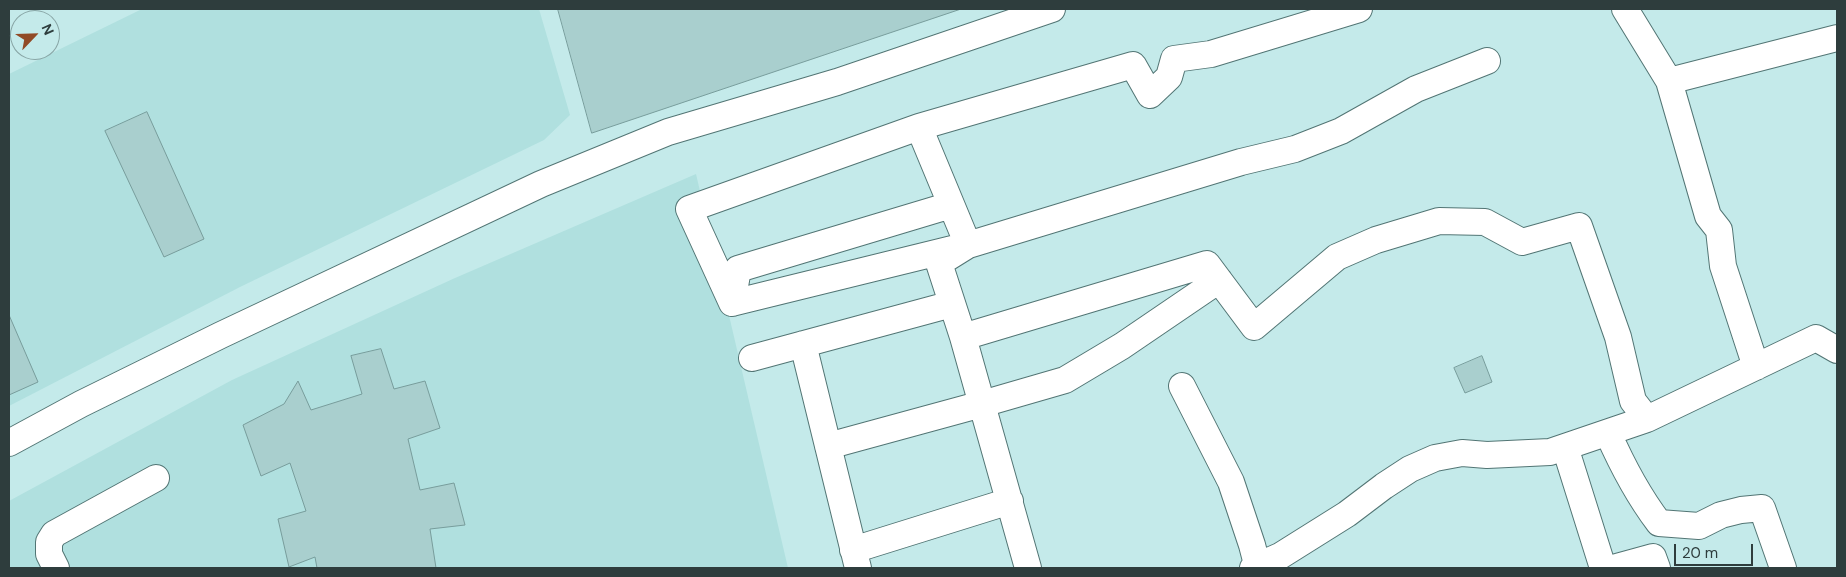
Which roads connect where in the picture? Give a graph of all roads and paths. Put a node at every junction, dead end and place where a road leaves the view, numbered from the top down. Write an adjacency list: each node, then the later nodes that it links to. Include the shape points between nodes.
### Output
1 (1052, 9): 22 (street, via 837,82 668,132 541,184 221,334)
2 (1359, 9): 7 (street, via 1211,54 1174,58 1169,77 1150,95 1133,65)
3 (1625, 9): 6 (street)
4 (1837, 38): 6 (street)
5 (1487, 61): 9 (street, via 1416,89 1341,131 1295,149 1241,162)
6 (1669, 81): 17 (street, via 1708,216 1719,230 1723,266)
7 (919, 127): 8 (street); 11 (street, via 690,209)
8 (951, 205): 9 (street); 11 (street, via 738,269)
9 (968, 245): 11 (street); 12 (street, via 939,263)
10 (1219, 280): 13 (street, via 1207,264); 19 (street, via 1122,346 1065,380); 20 (street, via 1254,327 1337,257 1376,240 1439,221 1485,222 1522,242 1579,226 1618,337 1633,401)
11 (732, 302)
12 (952, 304): 13 (street); 14 (street)
13 (963, 337): 19 (street)
14 (803, 344): 16 (street); 23 (street)
15 (1837, 350): 17 (street, via 1816,338)
16 (752, 358)
17 (1756, 367): 20 (street)
18 (1182, 386): 30 (street, via 1231,482 1252,544)
19 (982, 404): 23 (street); 26 (street)
20 (1648, 419): 21 (street)
21 (1608, 433): 24 (street); 34 (street, via 1641,500 1659,522 1700,526 1720,515 1762,508)
22 (9, 443)
23 (828, 446): 27 (street)
24 (1565, 447): 30 (street, via 1550,452 1462,453 1435,458 1410,469 1348,514); 31 (street)
25 (156, 478): 28 (street, via 54,534 48,542 49,554)
26 (1010, 501): 27 (street); 29 (street)
27 (855, 559)
28 (56, 568)
29 (1028, 568)
30 (1256, 568)
31 (1603, 568)
32 (1613, 568): 33 (street, via 1653,557)
33 (1657, 568)
34 (1784, 568)

